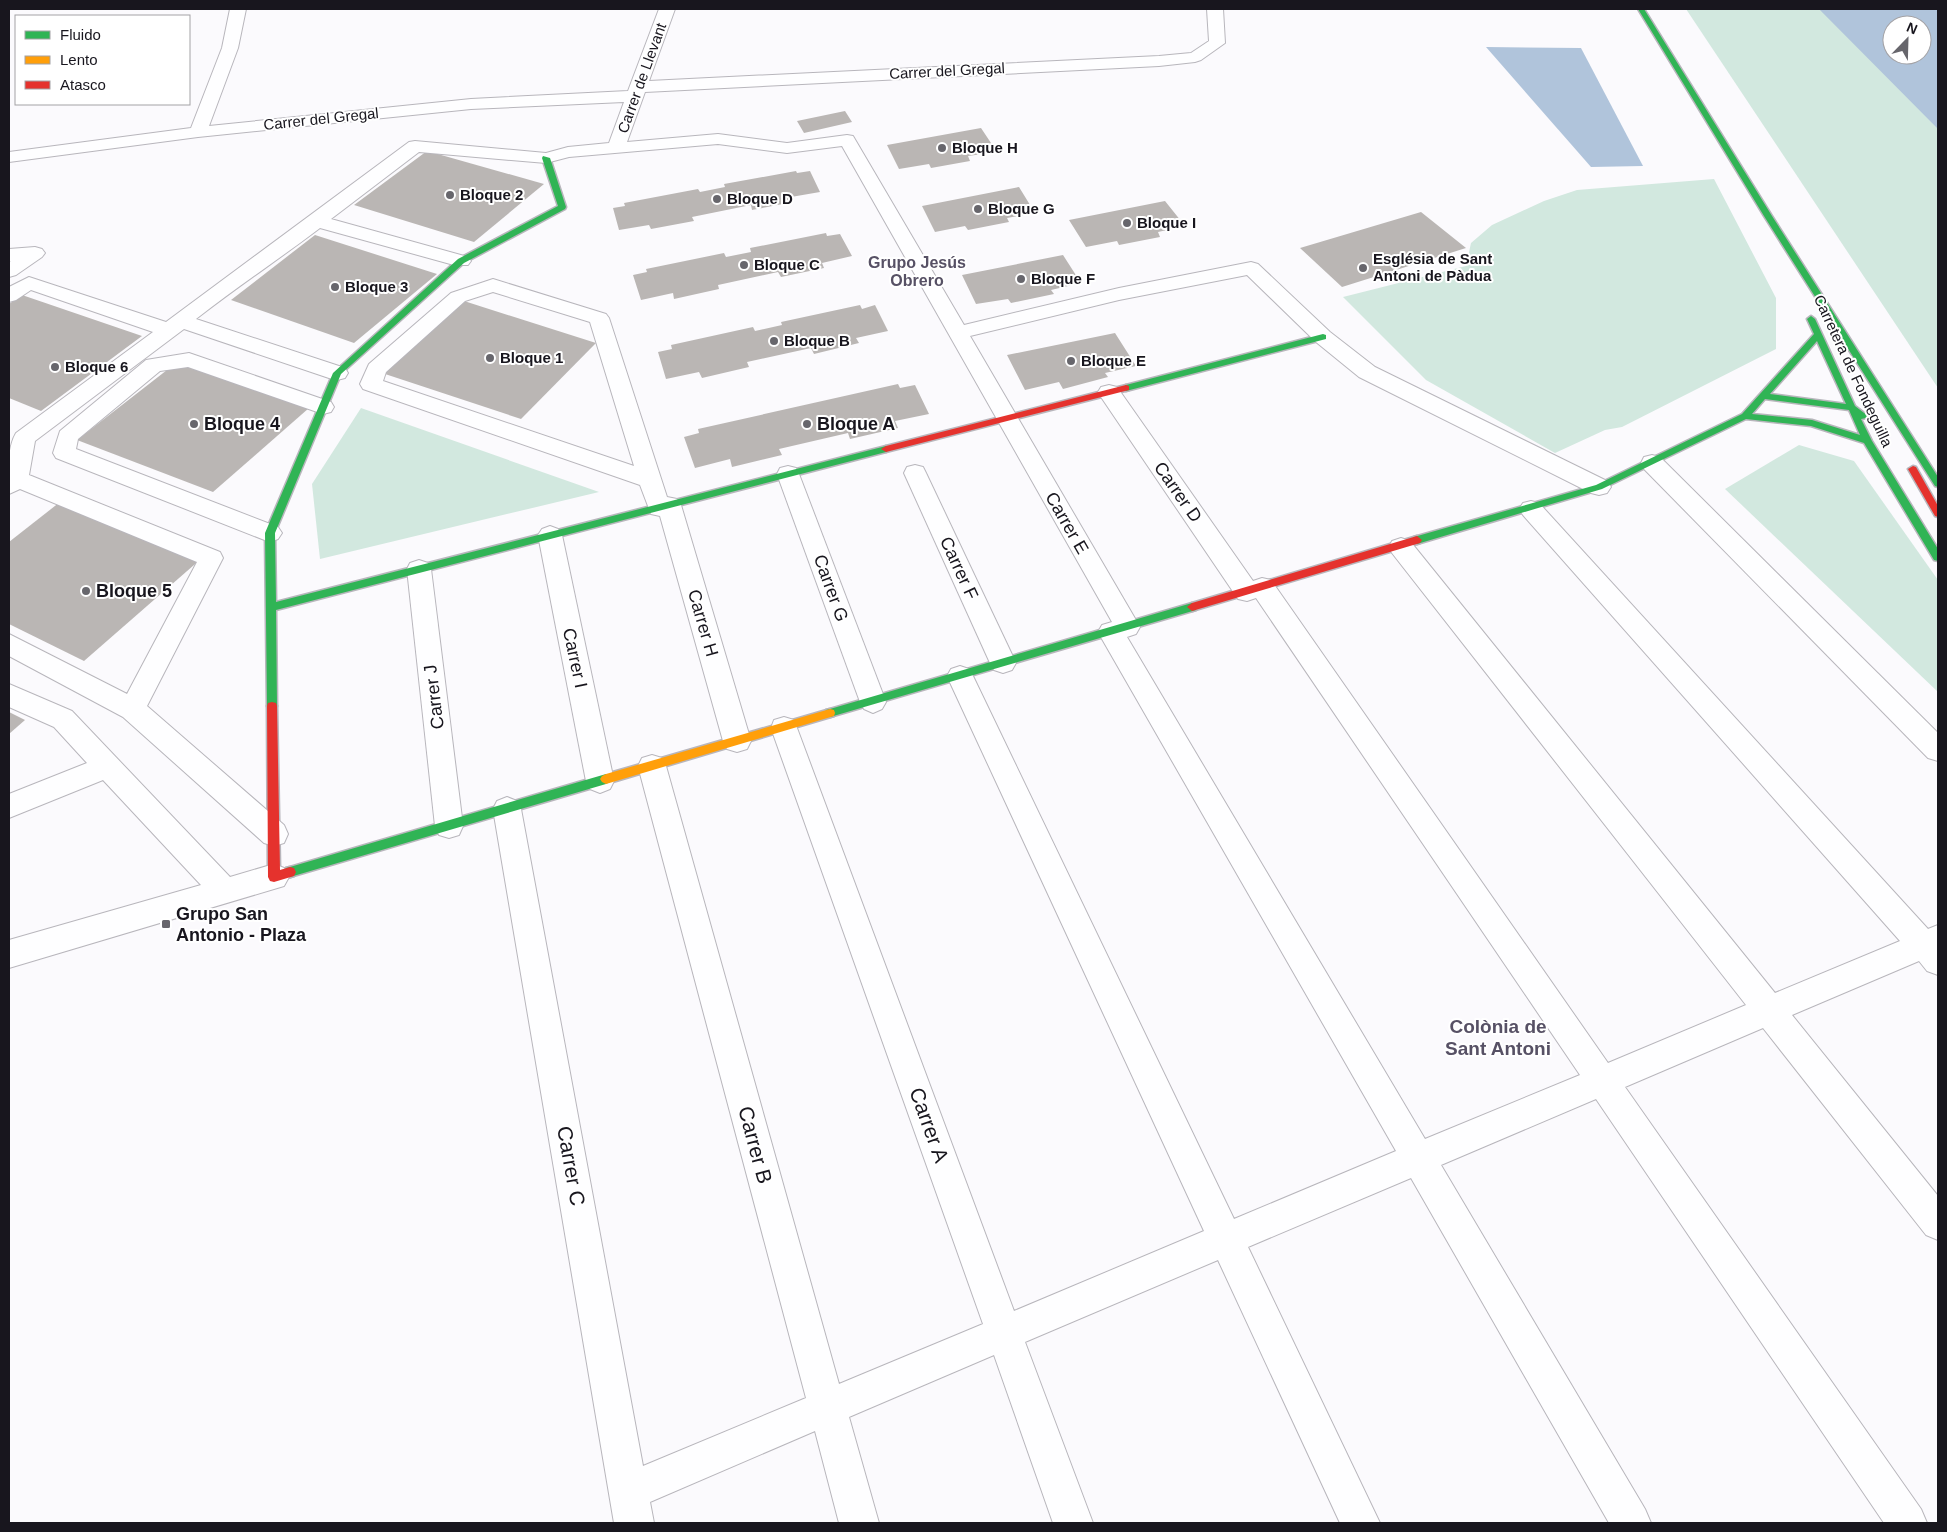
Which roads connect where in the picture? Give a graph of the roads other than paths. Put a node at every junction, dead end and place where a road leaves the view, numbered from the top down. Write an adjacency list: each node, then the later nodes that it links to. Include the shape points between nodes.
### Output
1 (238, 9): 6 (street, via 230,48)
2 (667, 9): 5 (street, Carrer de Llevant)
3 (1215, 9): 5 (street, Carrer del Gregal, via 1217,43 1195,57)
4 (1641, 9): 10 (street, Carretera de Fondeguilla)
5 (637, 91): 6 (street, Carrer del Gregal, via 470,104); 7 (street, Carrer de Llevant)
6 (198, 132): 8 (street, Carrer del Gregal)
7 (616, 147): 9 (street, via 568,152); 19 (street, Carrer E, via 718,139 787,148 847,140)
8 (9, 157)
9 (546, 158): 11 (street, via 415,146); 13 (street, via 562,208)
10 (1768, 216): 15 (street, Carretera de Fondeguilla); 23 (street, Carretera de Fondeguilla)
11 (318, 220): 13 (street); 18 (street)
12 (9, 255): 14 (street, via 35,253)
13 (461, 261): 22 (street)
14 (9, 271)
15 (1795, 280)
16 (9, 296): 18 (street, via 29,283)
17 (1806, 307): 20 (street, Carretera de Fondeguilla)
18 (175, 326): 22 (street); 32 (street)
19 (958, 333): 21 (street, via 1119,294 1251,268); 29 (street, Carrer E)
20 (1818, 335): 25 (street); 27 (street, Carretera de Fondeguilla)
21 (1323, 337): 24 (street); 41 (street, via 1366,372)
22 (337, 373): 26 (street)
23 (1865, 384): 27 (street); 40 (street, Carretera de Fondeguilla)
24 (1109, 392): 29 (street); 50 (street, Carrer D)
25 (1763, 396): 27 (street); 28 (street)
26 (323, 407): 45 (street); 45 (street, via 189,360 154,365 68,436 64,453)
27 (1852, 408): 30 (street); 31 (street); 34 (street, Carretera de Fondeguilla)
28 (1745, 416): 31 (street); 35 (street)
29 (1007, 418): 37 (street); 52 (street, Carrer E)
30 (1873, 422)
31 (1812, 424): 34 (street)
32 (16, 435): 39 (street)
33 (1894, 436): 44 (street)
34 (1867, 441): 48 (street, Carretera de Fondeguilla)
35 (1652, 463): 41 (street); 61 (street)
36 (915, 473): 54 (street, Carrer F)
37 (788, 474): 42 (street); 57 (street, Carrer G)
38 (651, 480): 38 (street, Carrer H, via 599,318 493,285 458,296 378,369 371,384); 42 (street, Carrer H)
39 (13, 482): 58 (street, via 211,558)
40 (1938, 484)
41 (1599, 487): 43 (street)
42 (664, 506): 46 (street); 60 (street, Carrer H)
43 (1531, 509): 47 (street); 71 (street)
44 (1938, 514)
45 (270, 533): 51 (street)
46 (550, 535): 49 (street); 64 (street, Carrer I)
47 (1401, 547): 50 (street); 73 (street)
48 (1938, 557)
49 (419, 569): 51 (street); 67 (street, Carrer J)
50 (1255, 590): 52 (street); 74 (street, Carrer D)
51 (270, 607): 68 (street)
52 (1119, 629): 54 (street); 75 (street, Carrer E)
53 (9, 644): 58 (street)
54 (1003, 664): 55 (street)
55 (960, 676): 57 (street); 77 (street)
56 (9, 695): 62 (street, via 63,719)
57 (873, 702): 59 (street)
58 (132, 709): 68 (street)
59 (784, 728): 60 (street); 78 (street, Carrer A)
60 (737, 741): 63 (street)
61 (1938, 750)
62 (108, 766): 65 (street); 70 (street)
63 (652, 766): 64 (street); 79 (street, Carrer B)
64 (600, 782): 66 (street)
65 (9, 806)
66 (507, 809): 67 (street); 80 (street, Carrer C)
67 (449, 826): 69 (street)
68 (274, 834): 69 (street)
69 (274, 877): 70 (street)
70 (225, 892): 72 (street)
71 (1933, 949): 73 (street)
72 (9, 954)
73 (1769, 1011): 74 (street); 76 (street)
74 (1602, 1081): 75 (street); 85 (street, Carrer D)
75 (1418, 1158): 77 (street); 84 (street, Carrer E)
76 (1938, 1223)
77 (1226, 1240): 78 (street); 83 (street)
78 (1004, 1333): 79 (street); 82 (street, Carrer A)
79 (827, 1407): 80 (street); 81 (street, Carrer B)
80 (632, 1507)
81 (859, 1523)
82 (1073, 1523)
83 (1360, 1523)
84 (1631, 1523)
85 (1907, 1523)

